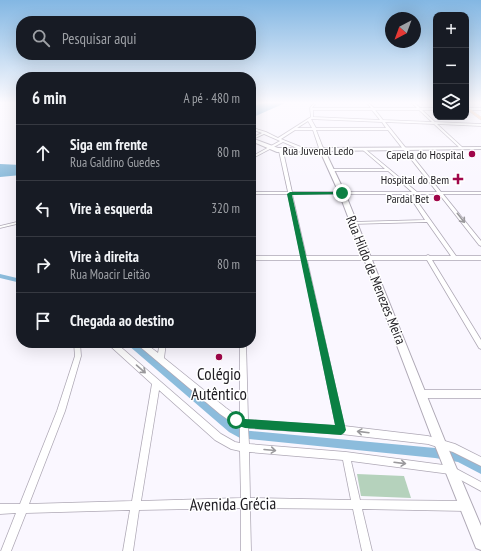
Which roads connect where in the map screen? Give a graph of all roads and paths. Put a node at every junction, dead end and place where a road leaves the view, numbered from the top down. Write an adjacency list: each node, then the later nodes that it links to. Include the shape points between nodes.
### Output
1 (314, 128): 18 (street, Rua Hildo de Menezes Meira)
2 (294, 129): 3 (street); 10 (street)
3 (300, 129)
4 (368, 129): 5 (street)
5 (389, 129): 15 (street)
6 (440, 129): 16 (street)
7 (256, 130): 8 (street)
8 (265, 133): 9 (street); 10 (street)
9 (256, 137)
10 (278, 139): 12 (street)
11 (256, 141): 13 (main road)
12 (283, 141): 13 (street); 14 (street)
13 (270, 148): 14 (main road, Rua Juvenal Ledo); 19 (main road, Rua Juvenal Ledo); 21 (street)
14 (300, 148): 18 (main road, Rua Juvenal Ledo)
15 (405, 148): 16 (main road, Rua Juvenal Ledo); 18 (main road, Rua Juvenal Ledo); 20 (main road, Rua Juvenal Ledo); 27 (street)
16 (461, 148): 17 (main road, Rua Juvenal Ledo)
17 (481, 148)
18 (321, 149): 19 (main road, Rua Juvenal Ledo); 20 (main road, Rua Juvenal Ledo); 22 (main road, Rua Hildo de Menezes Meira)
19 (281, 150): 30 (street)
20 (364, 150): 23 (street)
21 (256, 155)
22 (331, 170): 23 (street); 24 (main road, Rua Hildo de Menezes Meira)
23 (388, 170): 26 (street)
24 (342, 193): 25 (street); 30 (street); 33 (main road, Rua Hildo de Menezes Meira)
25 (409, 193): 26 (street); 31 (street)
26 (416, 193): 27 (street)
27 (441, 193): 28 (street); 35 (street, one-way to 35)
28 (481, 193)
29 (256, 194): 30 (street)
30 (290, 194): 41 (street)
31 (429, 221): 33 (street); 37 (street)
32 (16, 223): 34 (street)
33 (352, 223): 39 (main road, Rua Hildo de Menezes Meira)
34 (0, 227)
35 (481, 244)
36 (428, 257): 37 (street); 39 (street); 42 (street)
37 (454, 257): 40 (street)
38 (256, 258): 41 (street)
39 (367, 258): 41 (street); 50 (main road, Rua Hildo de Menezes Meira)
40 (481, 258)
41 (304, 259): 53 (street)
42 (481, 346)
43 (77, 348): 65 (street, via 78,356 65,398)
44 (118, 348): 49 (street, one-way to 49)
45 (146, 348): 48 (street)
46 (161, 348): 48 (street)
47 (243, 348): 52 (street)
48 (160, 359): 52 (street, via 223,411)
49 (156, 382): 55 (street, via 218,436 234,446); 62 (street)
50 (421, 394): 51 (street); 54 (main road, Rua Hildo de Menezes Meira)
51 (481, 394)
52 (245, 424): 53 (street); 55 (street)
53 (341, 430): 54 (street, one-way to 53)
54 (440, 443): 57 (street); 58 (main road, Rua Hildo de Menezes Meira)
55 (245, 448): 56 (street, one-way to 56); 60 (street)
56 (346, 456): 58 (street, one-way to 58); 61 (street)
57 (481, 462)
58 (451, 470): 59 (street); 63 (main road, Rua Hildo de Menezes Meira)
59 (481, 487)
60 (245, 503): 61 (street, Avenida Grécia); 62 (street, Avenida Grécia); 69 (street)
61 (356, 504): 63 (street, Avenida Grécia); 70 (street)
62 (136, 506): 65 (street, Avenida Grécia); 68 (street)
63 (466, 506): 66 (main road, Rua Hildo de Menezes Meira)
64 (0, 509): 65 (street, Avenida Grécia)
65 (22, 509): 67 (street)
66 (481, 543)
67 (6, 551)
68 (128, 551)
69 (246, 551)
70 (367, 551)

